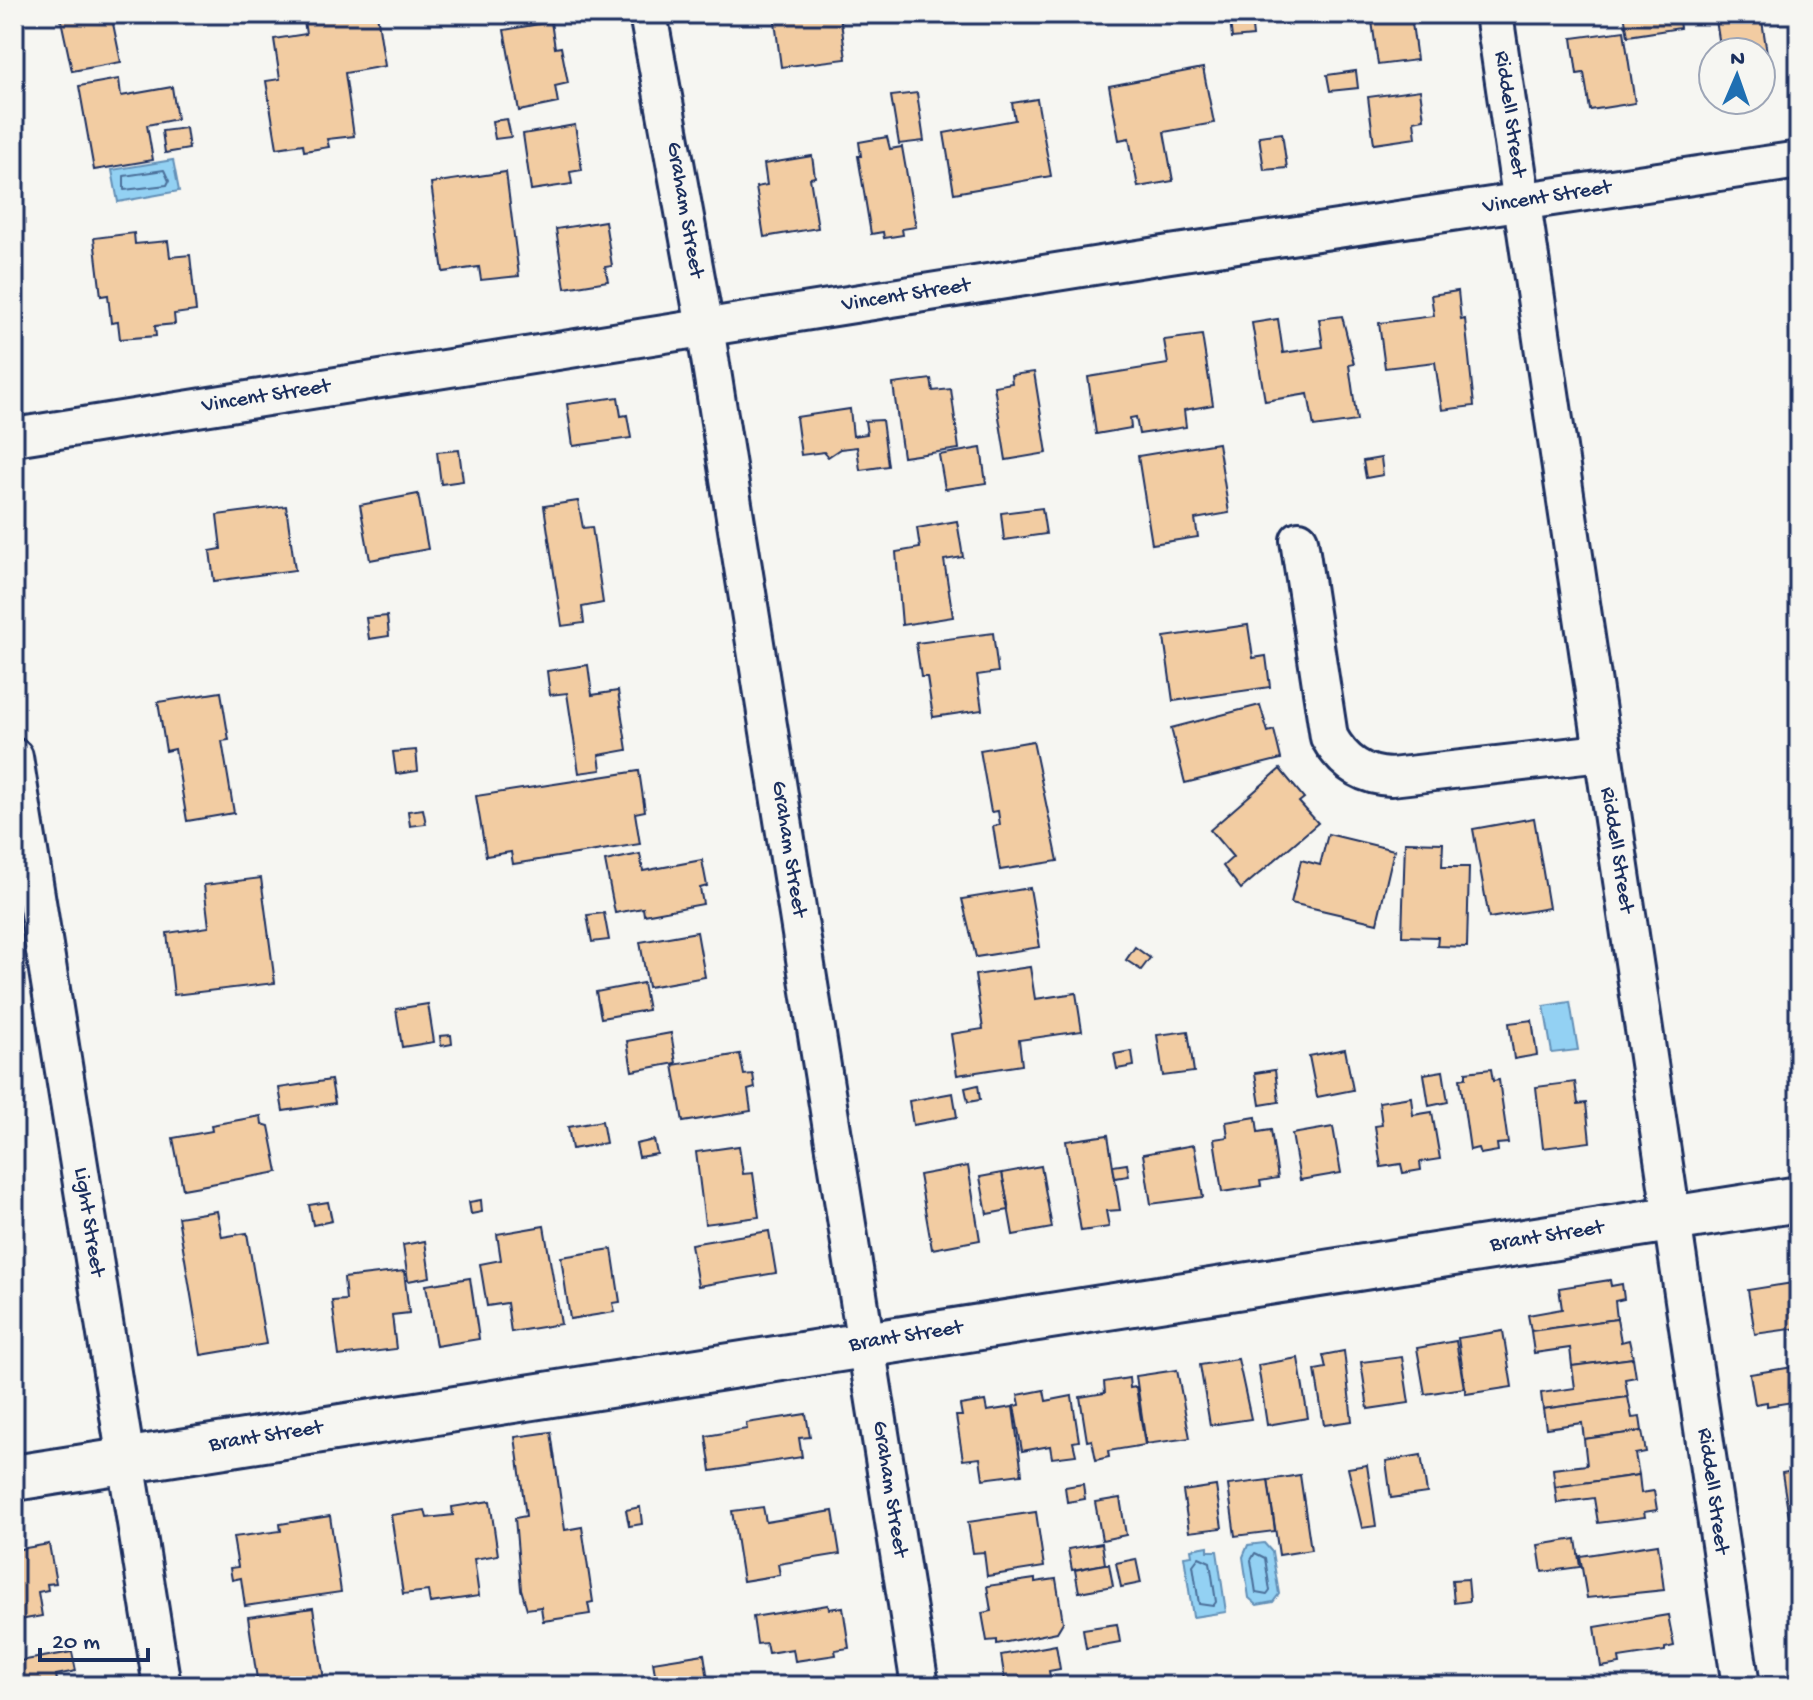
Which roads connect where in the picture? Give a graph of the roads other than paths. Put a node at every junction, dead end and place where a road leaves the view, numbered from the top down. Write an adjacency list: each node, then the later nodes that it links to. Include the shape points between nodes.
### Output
1 (648, 14): 5 (street, Graham Street)
2 (1494, 14): 4 (street, Riddell Street)
3 (1799, 160): 4 (street, Vincent Street)
4 (1522, 201): 5 (street, Vincent Street); 8 (street, Riddell Street)
5 (705, 327): 6 (street, Vincent Street); 12 (street, Graham Street)
6 (14, 437)
7 (1299, 540): 8 (street, via 1329,737 1338,754 1354,766 1372,776 1391,777)
8 (1601, 753): 11 (street, Riddell Street)
9 (14, 757): 13 (street, Light Street)
10 (1799, 1199): 11 (street, Brant Street)
11 (1672, 1218): 12 (street, Brant Street); 17 (street, Riddell Street)
12 (867, 1343): 13 (street, Brant Street); 16 (street, Graham Street)
13 (125, 1460): 14 (street, Brant Street); 15 (street, Light Street)
14 (14, 1478)
15 (162, 1686)
16 (920, 1686)
17 (1741, 1686)

